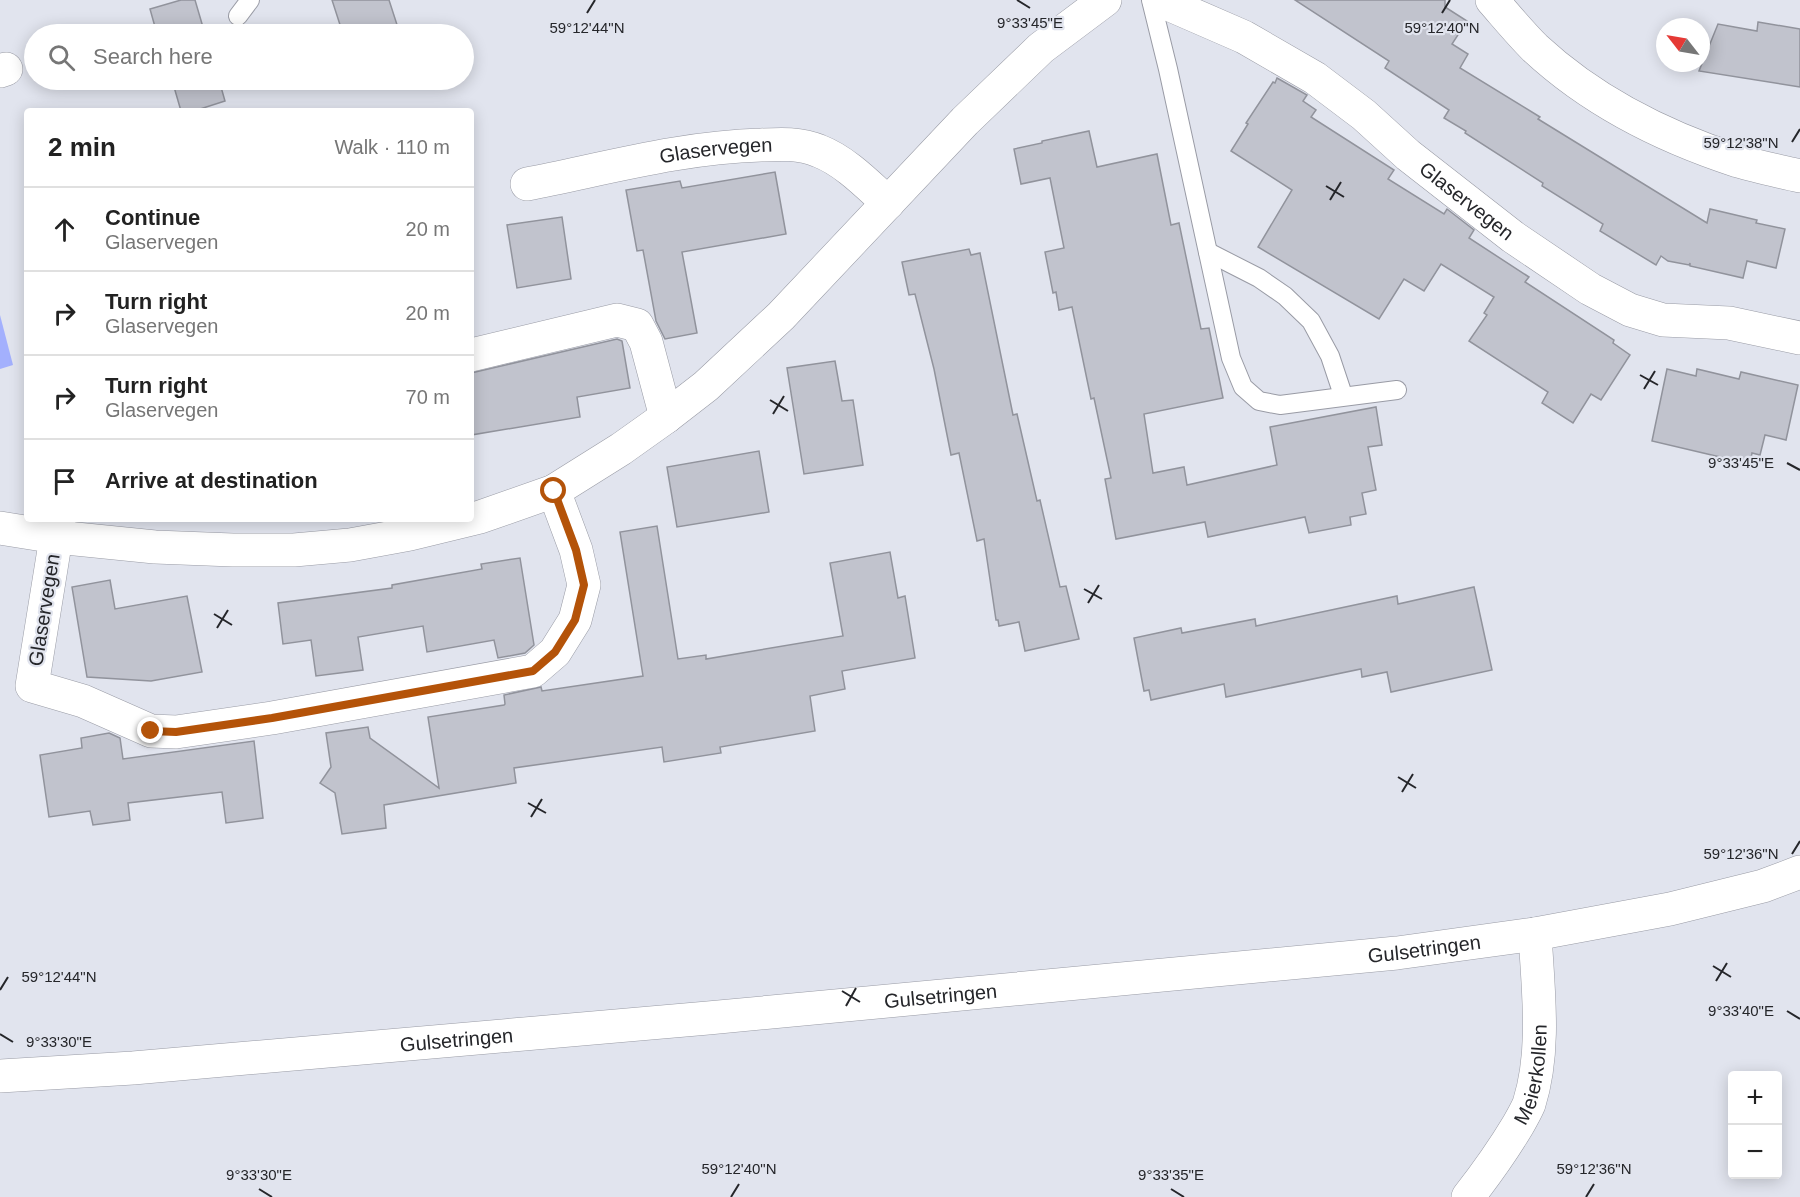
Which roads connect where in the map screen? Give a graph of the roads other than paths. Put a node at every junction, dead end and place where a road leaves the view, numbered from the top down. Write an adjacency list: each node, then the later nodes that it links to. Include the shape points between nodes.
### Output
1 (250, 0): 6 (lane)
2 (1105, 0): 9 (street, Glaservegen, via 1041,48)
3 (1151, 0): 10 (lane)
4 (1159, 0): 11 (street, Glaservegen, via 1244,37 1315,78 1505,230 1590,290 1630,310 1663,320 1729,323)
5 (1492, 0): 7 (street, via 1534,47 1576,82 1628,116 1738,161)
6 (238, 16)
7 (1800, 176)
8 (527, 184): 9 (street, Glaservegen, via 682,153 745,145 797,144 820,151 856,173)
9 (888, 203): 15 (street, Glaservegen, via 780,316 706,386)
10 (1208, 252): 14 (lane, via 1259,278 1311,321 1330,356); 14 (lane, via 1231,358 1244,387 1258,401 1280,405)
11 (1800, 338)
12 (474, 354): 15 (street, via 618,320 637,325 646,342)
13 (1397, 390): 14 (lane)
14 (1343, 395)
15 (666, 417): 16 (street, Glaservegen)
16 (554, 491): 17 (street, Glaservegen); 20 (street, Glaservegen, via 576,550 584,585 575,620 555,652 533,671 176,732 151,731 83,701 32,686)
17 (474, 518)
18 (459, 522): 20 (street, Glaservegen, via 410,534 294,550 155,547)
19 (0, 528): 20 (street, Glaservegen)
20 (58, 528)
21 (1800, 872): 22 (street, Gulsetringen, via 1762,886 1670,909)
22 (1535, 934): 23 (street, Gulsetringen, via 1222,971 168,1065); 24 (street, Meierkollen, via 1540,1036 1528,1107)
23 (0, 1076)
24 (1468, 1197)

